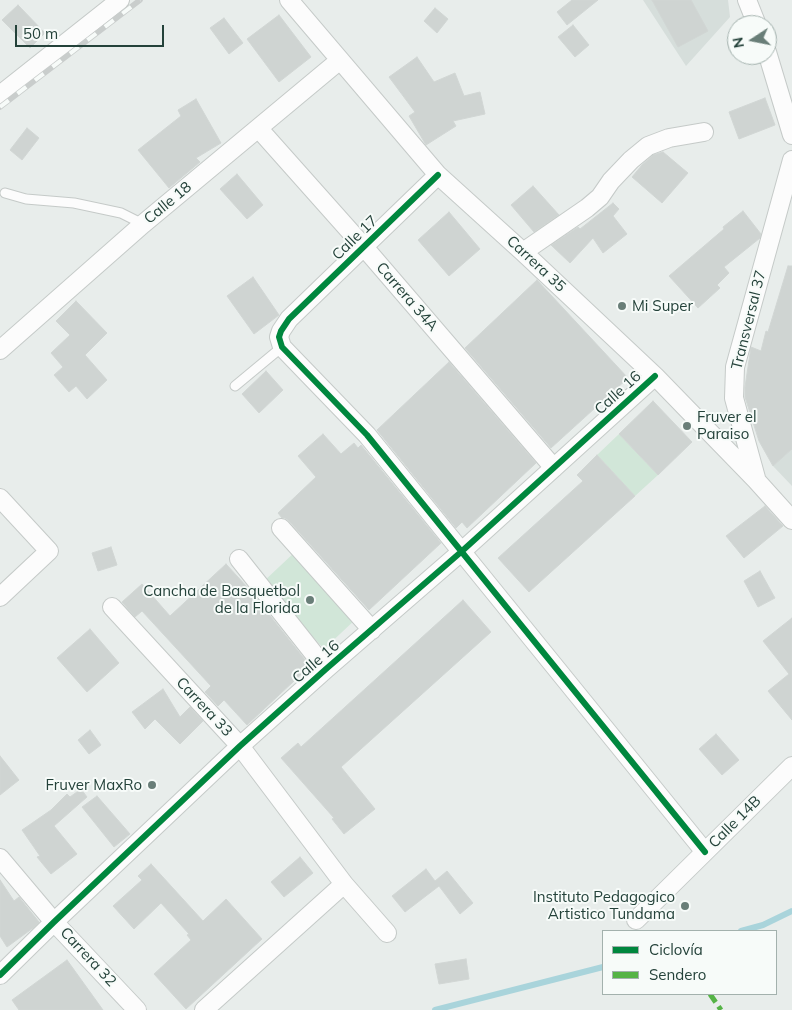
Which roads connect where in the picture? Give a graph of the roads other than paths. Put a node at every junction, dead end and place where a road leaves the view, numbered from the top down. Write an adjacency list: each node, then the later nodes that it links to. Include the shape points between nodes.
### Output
1 (120, 0): 7 (street)
2 (289, 0): 5 (street, Carrera 35)
3 (747, 0): 4 (street)
4 (753, 15)
5 (340, 60): 8 (street, Calle 18); 12 (street, Carrera 35)
6 (771, 65): 10 (street)
7 (0, 95)
8 (259, 129): 14 (street, Calle 18); 15 (street, Carrera 34A)
9 (704, 132): 16 (street, via 669,138 648,146 630,160 587,208)
10 (792, 135)
11 (792, 160): 22 (street, Transversal 37, via 735,366 734,398)
12 (438, 175): 15 (street, Calle 17); 16 (street, Carrera 35)
13 (5, 193): 14 (lane, via 121,213)
14 (143, 224): 18 (street, Calle 18)
15 (364, 247): 17 (street, Calle 17, via 289,319 279,337); 21 (street, Carrera 34A)
16 (523, 252): 19 (street, Carrera 35)
17 (282, 347): 20 (lane); 26 (street, via 367,435)
18 (0, 350)
19 (655, 376): 21 (street, Calle 16); 22 (street, Carrera 35)
20 (235, 386)
21 (554, 468): 26 (street, Calle 16)
22 (756, 480): 24 (street, Carrera 35)
23 (0, 498): 28 (street, via 49,551)
24 (792, 520)
25 (281, 528): 30 (street)
26 (461, 552): 30 (street, Calle 16); 34 (street)
27 (239, 559): 31 (street)
28 (0, 597)
29 (112, 607): 32 (street, Carrera 33)
30 (372, 630): 31 (street, Calle 16)
31 (326, 669): 32 (street, Calle 16)
32 (240, 746): 36 (street, Carrera 33); 38 (street, Calle 16)
33 (792, 766): 34 (street, Calle 14B)
34 (705, 852): 37 (street, Calle 14B)
35 (0, 858): 38 (street, Carrera 32)
36 (344, 884): 39 (street, Carrera 33); 42 (street)
37 (636, 920)
38 (54, 922): 40 (street, Calle 16); 41 (street, Carrera 32)
39 (387, 933)
40 (0, 975)
41 (137, 1010)
42 (204, 1010)

